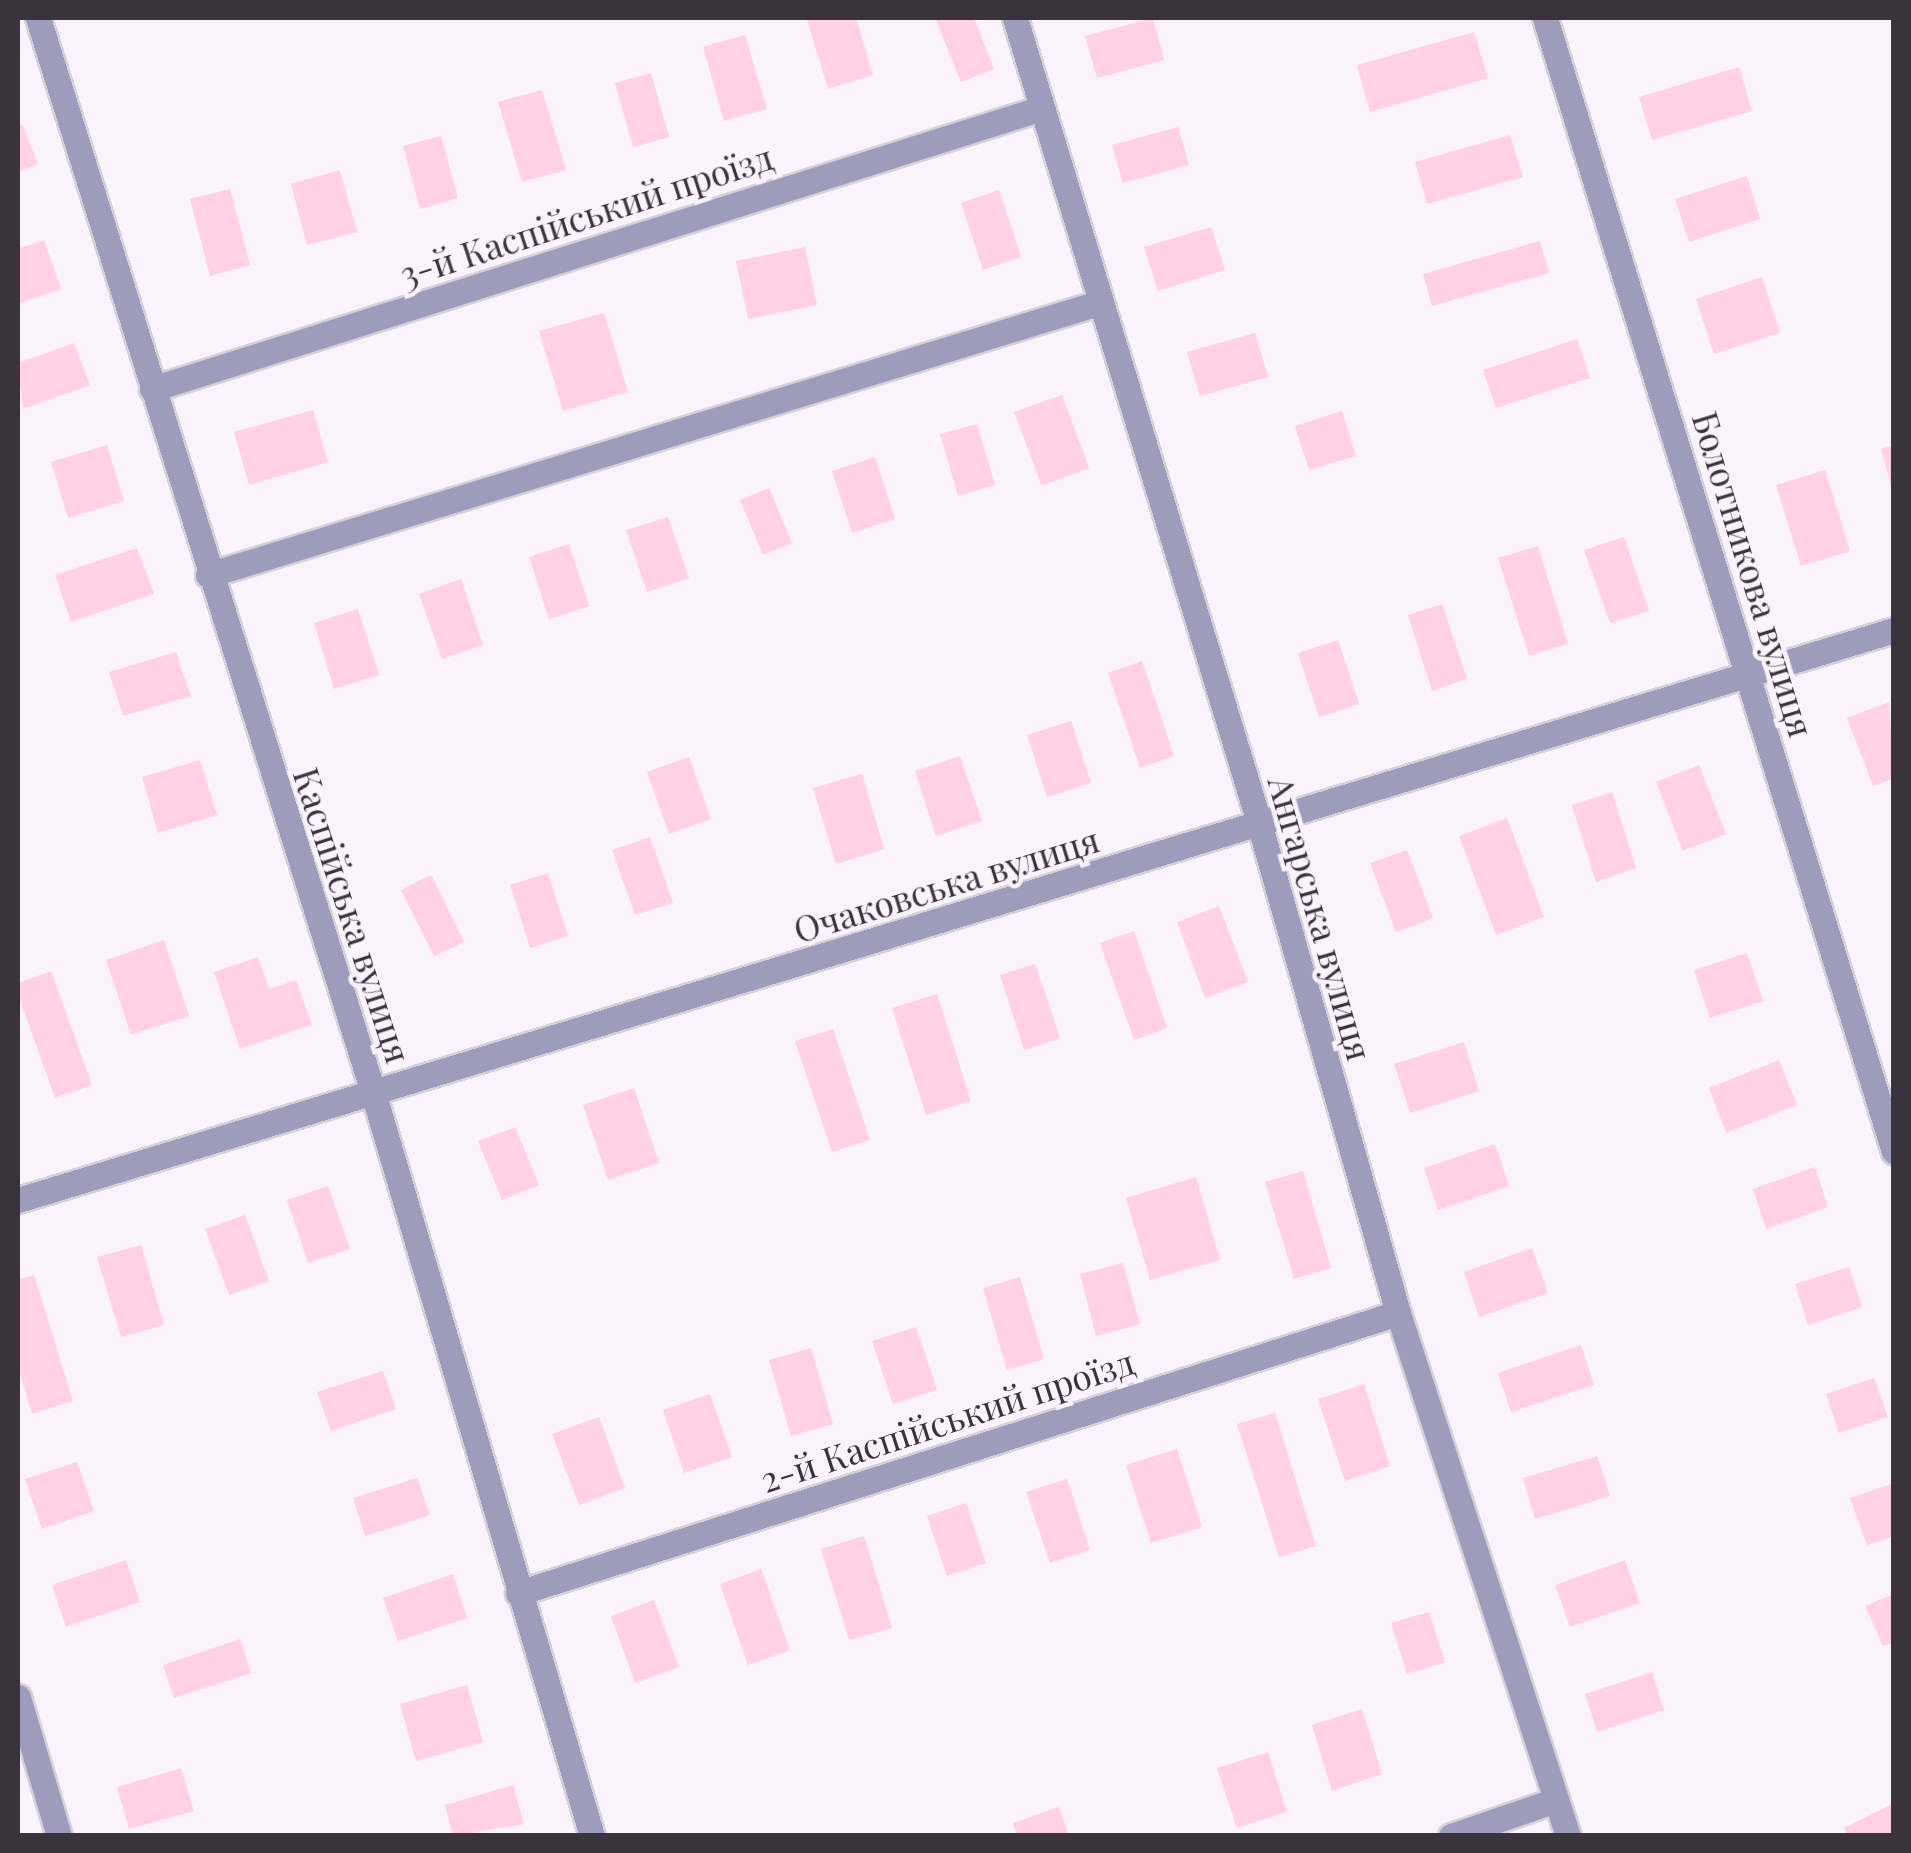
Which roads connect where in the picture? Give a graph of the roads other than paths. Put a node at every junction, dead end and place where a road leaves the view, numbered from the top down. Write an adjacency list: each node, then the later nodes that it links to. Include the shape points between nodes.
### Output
1 (38, 18): 6 (street, Каспійська вулиця)
2 (1015, 18): 4 (street, Ангарська вулиця)
3 (1545, 18): 9 (street, Болотникова вулиця)
4 (1042, 108): 5 (street, Ангарська вулиця); 6 (street, 3-й Каспійський проїзд)
5 (1098, 302): 7 (street); 10 (street, Ангарська вулиця)
6 (152, 390): 7 (street, Каспійська вулиця)
7 (208, 575): 11 (street, Каспійська вулиця)
8 (1894, 630): 9 (street, Очаковська вулиця)
9 (1748, 674): 10 (street, Очаковська вулиця); 12 (street, Болотникова вулиця)
10 (1260, 826): 11 (street, Очаковська вулиця); 14 (street, Ангарська вулиця)
11 (373, 1092): 13 (street, Очаковська вулиця); 15 (street, Каспійська вулиця)
12 (1894, 1152)
13 (18, 1200)
14 (1398, 1313): 15 (street, 2-й Каспійський проїзд); 17 (street, Ангарська вулиця)
15 (518, 1593): 19 (street, Каспійська вулиця)
16 (18, 1697): 18 (street)
17 (1556, 1800): 20 (street); 21 (street, Ангарська вулиця)
18 (59, 1836)
19 (592, 1836)
20 (1451, 1836)
21 (1568, 1836)

